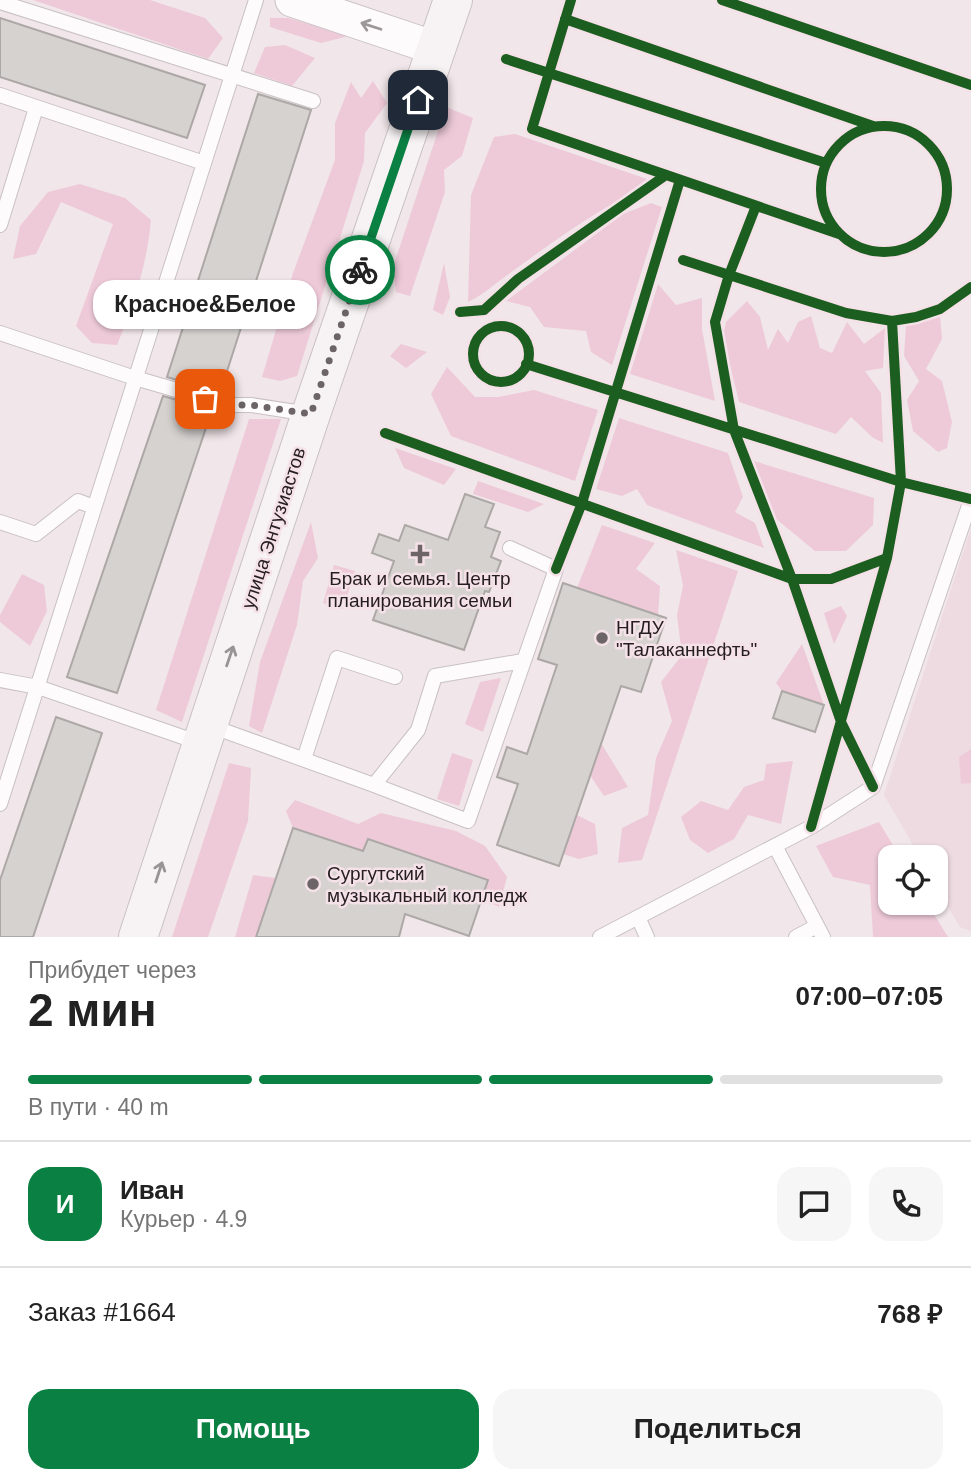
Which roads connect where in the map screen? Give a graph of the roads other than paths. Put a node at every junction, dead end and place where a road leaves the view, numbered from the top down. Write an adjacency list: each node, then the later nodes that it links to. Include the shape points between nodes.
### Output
1 (256, 0): 6 (lane)
2 (292, 0): 5 (street, one-way to 2)
3 (453, 0): 5 (main road, улица Энтузиастов)
4 (0, 2): 6 (lane)
5 (435, 48): 14 (main road, улица Энтузиастов)
6 (231, 77): 8 (lane); 10 (lane)
7 (0, 95): 9 (lane)
8 (313, 101)
9 (36, 107): 10 (lane); 11 (lane)
10 (204, 163): 13 (lane)
11 (0, 225)
12 (0, 333): 13 (lane)
13 (135, 378): 14 (lane, via 228,405); 16 (lane)
14 (311, 414): 23 (main road, улица Энтузиастов, one-way to 14)
15 (971, 500): 28 (lane, via 873,788)
16 (94, 507): 17 (lane, via 78,501 36,534); 22 (lane)
17 (0, 522)
18 (510, 548): 19 (lane, via 556,569)
19 (523, 661): 25 (lane, via 435,676 418,730); 25 (lane, via 468,821)
20 (394, 677): 24 (lane, via 337,658)
21 (0, 680): 22 (lane)
22 (38, 687): 23 (lane); 26 (lane)
23 (204, 734): 24 (lane); 31 (main road, улица Энтузиастов, one-way to 23)
24 (304, 759): 25 (lane)
25 (374, 785)
26 (3, 788): 27 (lane)
27 (0, 804)
28 (775, 846): 29 (lane); 30 (lane)
29 (638, 917): 32 (lane); 33 (lane)
30 (820, 931): 34 (lane)
31 (138, 937)
32 (600, 937)
33 (647, 937)
34 (796, 937)

